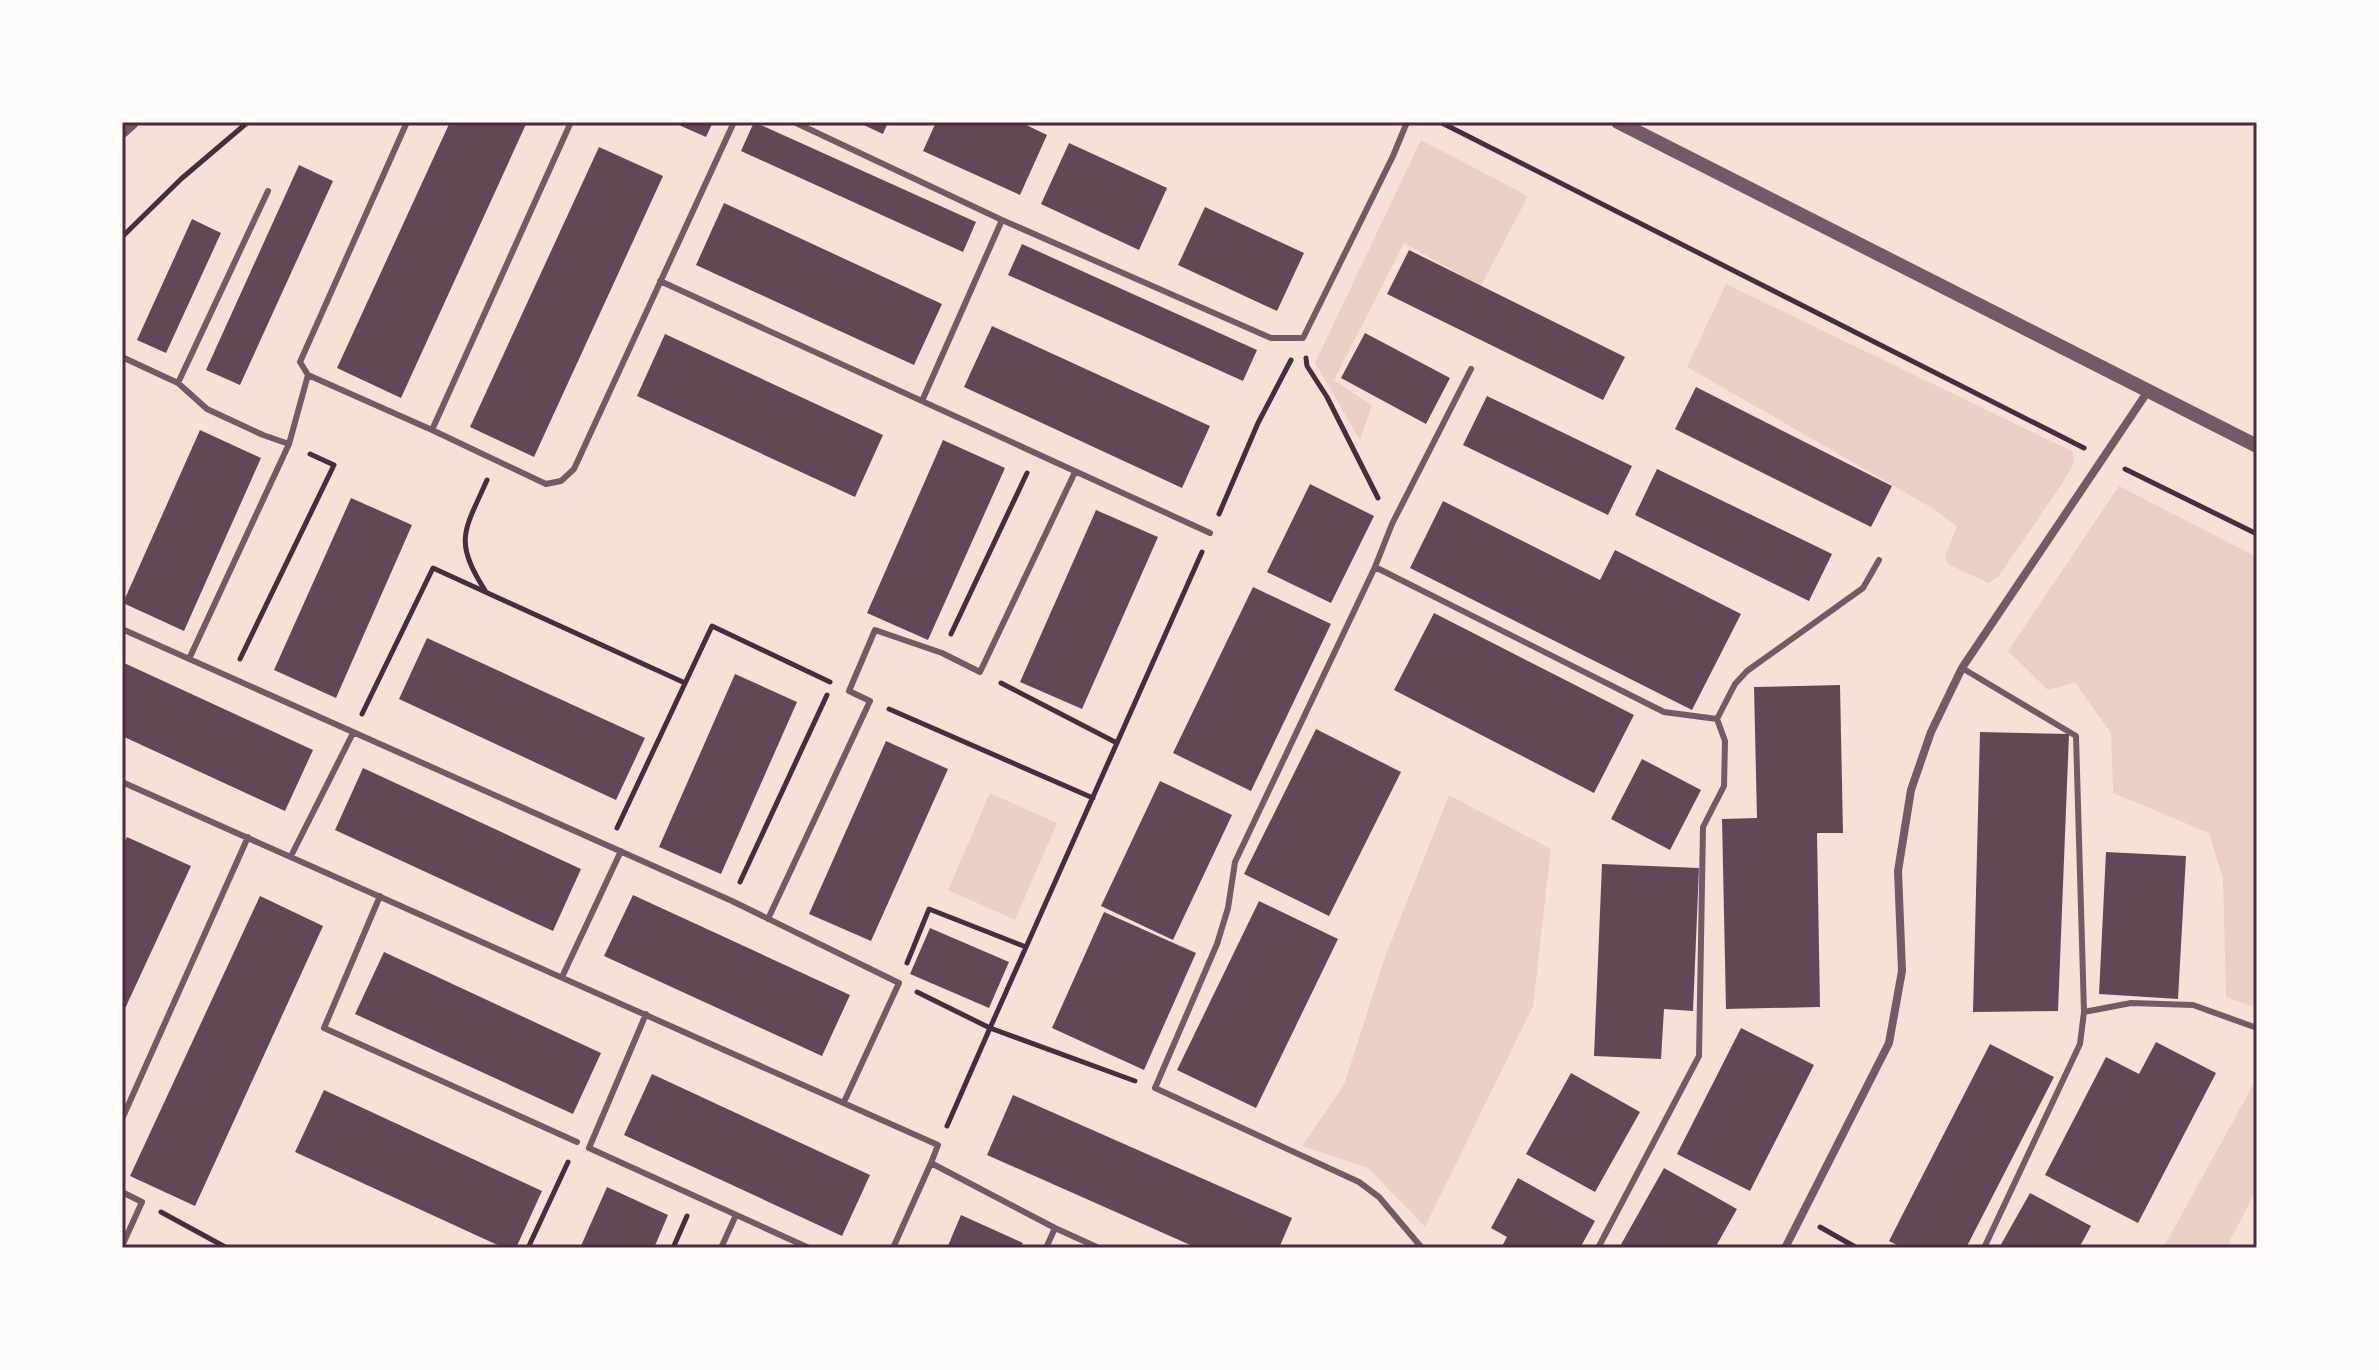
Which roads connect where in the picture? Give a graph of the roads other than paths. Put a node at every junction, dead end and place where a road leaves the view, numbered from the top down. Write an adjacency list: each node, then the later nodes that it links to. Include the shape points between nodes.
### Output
1 (132, 122): 8 (street)
2 (407, 122): 14 (lane, via 300,362)
3 (571, 122): 18 (lane)
4 (734, 122): 11 (lane)
5 (794, 122): 10 (lane)
6 (1407, 122): 10 (lane, via 1303,338 1271,338)
7 (1618, 122): 16 (street)
8 (122, 131)
9 (268, 191): 15 (lane)
10 (1002, 220): 17 (lane)
11 (660, 281): 17 (lane); 18 (lane, via 574,469 561,481 546,484)
12 (122, 357): 15 (lane)
13 (1471, 369): 24 (lane)
14 (308, 375): 18 (lane); 19 (lane)
15 (178, 383): 19 (lane, via 207,409)
16 (2148, 391): 20 (street); 27 (street)
17 (922, 401): 21 (lane)
18 (432, 430)
19 (289, 444): 26 (lane)
20 (2257, 446)
21 (1075, 472): 22 (lane); 35 (lane, via 980,672 875,630 849,691 870,701)
22 (1210, 533)
23 (1879, 560): 28 (lane, via 1863,588 1747,671)
24 (1375, 567): 28 (lane, via 1664,712); 53 (lane, via 1235,862 1217,944 1155,1088 1359,1182 1379,1197)
25 (122, 629): 26 (lane)
26 (189, 659): 29 (lane)
27 (1962, 668): 37 (lane, via 2076,736); 55 (street, via 1911,790 1898,871 1902,971 1889,1043)
28 (1717, 719): 54 (lane, via 1725,741 1724,786 1703,827 1699,1056)
29 (353, 733): 32 (lane); 33 (lane)
30 (122, 782): 31 (lane)
31 (248, 837): 33 (lane); 41 (lane)
32 (621, 851): 35 (lane); 36 (lane)
33 (291, 856): 34 (lane)
34 (380, 896): 36 (lane); 42 (lane, via 324,1028)
35 (768, 919): 40 (lane, via 899,983)
36 (562, 977): 38 (lane)
37 (2084, 1012): 39 (lane, via 2131,1003 2193,1005); 56 (lane, via 2080,1044)
38 (646, 1014): 40 (lane); 45 (lane, via 589,1148)
39 (2257, 1028)
40 (844, 1102): 43 (lane, via 938,1145)
41 (122, 1119)
42 (577, 1142)
43 (931, 1163): 46 (lane); 50 (lane)
44 (122, 1192): 47 (lane, via 142,1202)
45 (736, 1215): 48 (lane); 49 (lane)
46 (1055, 1228): 51 (lane); 52 (lane)
47 (122, 1246)
48 (721, 1248)
49 (809, 1248)
50 (893, 1248)
51 (1046, 1248)
52 (1099, 1248)
53 (1422, 1248)
54 (1598, 1248)
55 (1785, 1248)
56 (1984, 1248)

